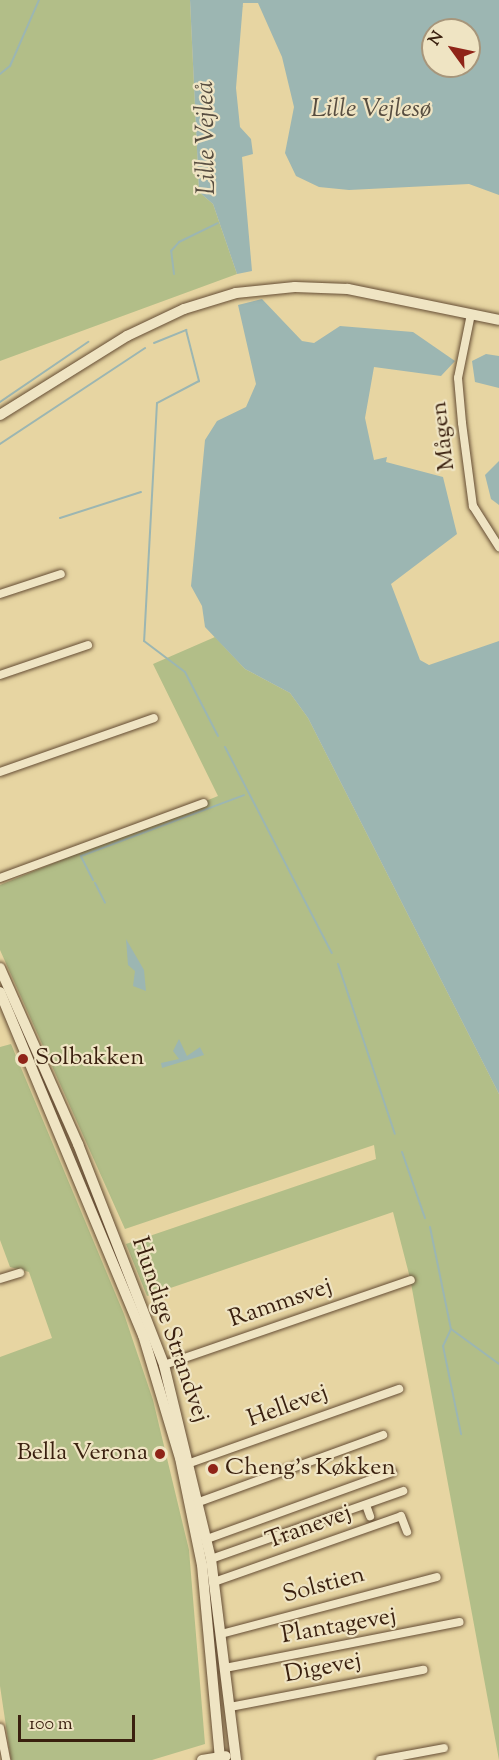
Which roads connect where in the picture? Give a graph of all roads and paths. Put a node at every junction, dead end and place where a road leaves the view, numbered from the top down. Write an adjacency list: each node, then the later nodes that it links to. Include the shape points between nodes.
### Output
1 (471, 314): 2 (main road); 3 (main road, via 348,289 295,287 236,293 184,309 127,336); 4 (street, Mågen, via 458,378 462,423 473,506)
2 (499, 320)
3 (0, 415)
4 (499, 547)
5 (61, 574): 6 (street)
6 (0, 594)
7 (88, 645): 8 (street)
8 (0, 675)
9 (154, 718): 10 (street)
10 (0, 772)
11 (204, 803): 12 (street)
12 (0, 878)
13 (0, 968): 18 (main road, Hundige Strandvej, via 78,1144)
14 (0, 992): 40 (main road, Hundige Strandvej, via 143,1335 180,1458 202,1565)
15 (20, 1273): 16 (street)
16 (0, 1279)
17 (411, 1280): 18 (street, Rammsvej)
18 (164, 1365): 21 (main road, Hundige Strandvej)
19 (399, 1389): 21 (street, Hellevej)
20 (383, 1435): 24 (street)
21 (190, 1463): 24 (main road, Hundige Strandvej)
22 (392, 1472): 28 (street)
23 (403, 1491): 25 (street)
24 (199, 1502): 28 (main road, Hundige Strandvej)
25 (366, 1505): 26 (street); 29 (street)
26 (370, 1516)
27 (408, 1532): 31 (street, Tranevej, via 401,1516)
28 (207, 1539): 29 (main road, Hundige Strandvej)
29 (210, 1559): 31 (main road, Hundige Strandvej)
30 (437, 1577): 33 (street, Solstien)
31 (214, 1582): 33 (main road, Hundige Strandvej)
32 (460, 1622): 34 (street, Plantagevej)
33 (221, 1634): 34 (main road, Hundige Strandvej)
34 (225, 1668): 36 (main road, Hundige Strandvej)
35 (423, 1670): 36 (street, Digevej)
36 (230, 1707): 39 (main road, Hundige Strandvej)
37 (0, 1728): 41 (street)
38 (444, 1748): 43 (street)
39 (235, 1757): 40 (main road)
40 (220, 1758): 42 (main road)
41 (6, 1760)
42 (202, 1760)
43 (380, 1760)

